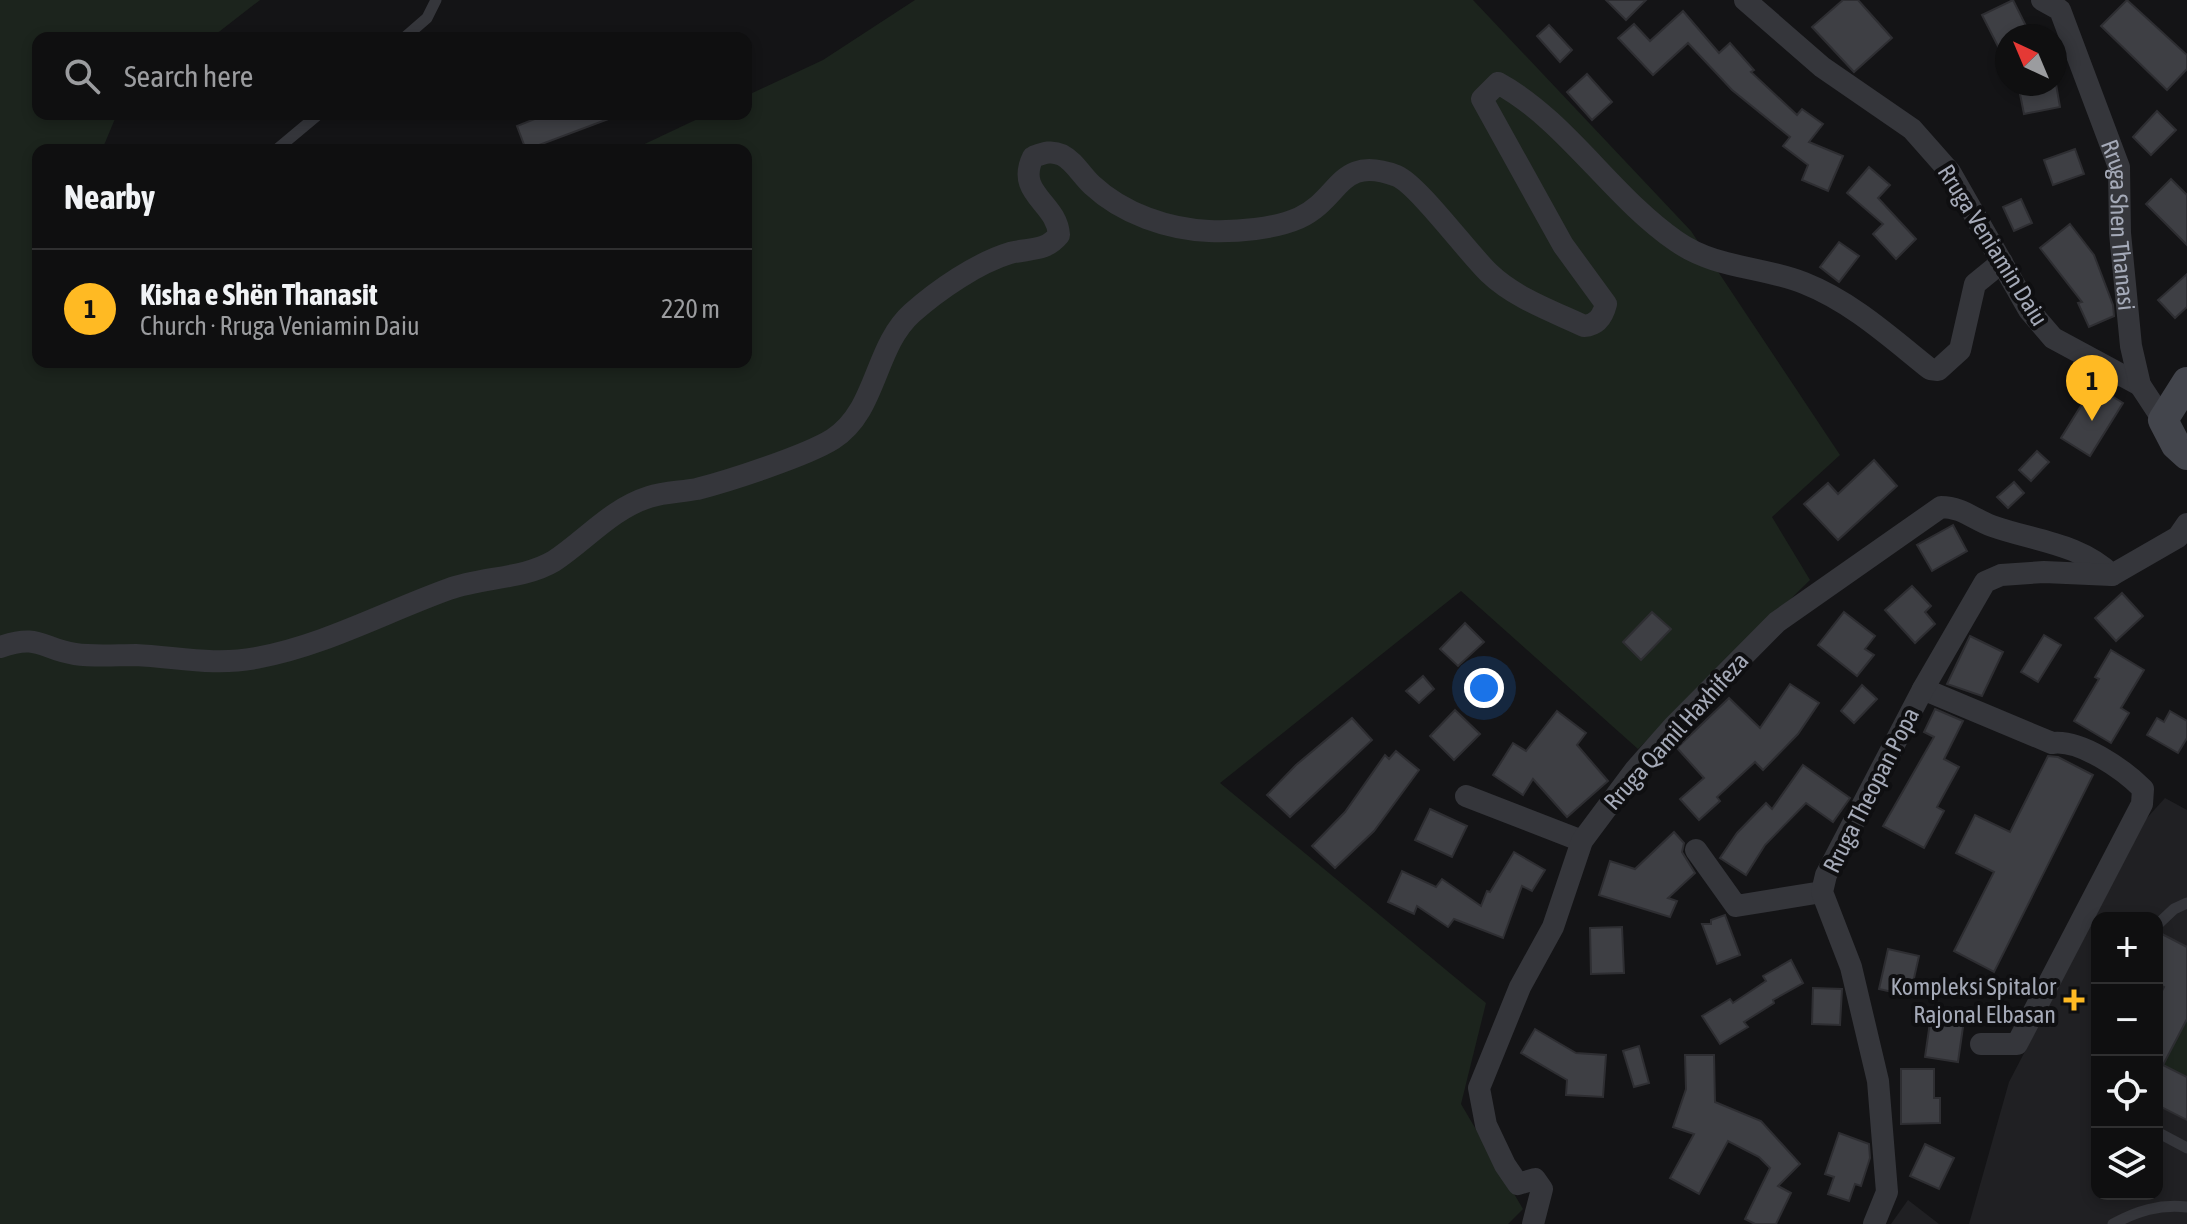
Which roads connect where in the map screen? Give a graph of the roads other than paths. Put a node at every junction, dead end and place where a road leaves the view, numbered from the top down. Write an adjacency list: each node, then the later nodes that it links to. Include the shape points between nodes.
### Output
1 (436, 0): 4 (lane, via 427,18)
2 (1745, 0): 7 (street, Rruga Veniamin Daiu, via 1822,67 1912,129 1950,172)
3 (2057, 3): 9 (street, Rruga Shen Thanasi, via 2119,167 2120,233)
4 (411, 32)
5 (312, 120): 6 (lane)
6 (283, 144)
7 (2002, 262): 9 (street, Rruga Veniamin Daiu, via 2029,310 2053,338); 14 (street, via 1975,284 1960,350 1938,370 1930,369 1852,307 1802,282 1712,262 1675,241 1528,99 1498,83 1482,99 1493,122 1563,245 1606,304 1592,326 1523,298 1490,275 1402,178 1357,170 1297,219 1211,231 1176,228 1127,210 1093,187 1065,156 1048,151 1033,157 1026,171 1030,186 1058,223 1059,235 1051,245 1010,253 976,269 911,314 881,359 852,423 811,450 698,489 649,497 603,521 552,562 484,578 256,658 191,662 73,654 37,640)
8 (2187, 382): 10 (main road)
9 (2140, 385): 10 (street, Rruga Shen Thanasi)
10 (2163, 420): 11 (main road, Rruga Shen Thanasi)
11 (2187, 455)
12 (2187, 524): 13 (street, via 2178,537)
13 (2112, 575): 15 (street, Rruga Theopan Popa, via 2030,573 1985,582); 17 (street, Rruga Qamil Haxhifeza, via 2078,551 1990,526 1957,507 1925,515 1777,622 1673,727)
14 (0, 647)
15 (1923, 689): 19 (street, Rruga Theopan Popa); 22 (street, via 2052,743 2067,741 2143,789 2142,804 2017,1044)
16 (1466, 796): 17 (street)
17 (1582, 841): 26 (street, Rruga Qamil Haxhifeza, via 1557,916 1520,987 1479,1088 1486,1125 1505,1165 1518,1184 1535,1179 1542,1189)
18 (1696, 850): 19 (street, via 1736,906)
19 (1822, 892): 27 (street, Rruga Theopan Popa, via 1851,967 1878,1081 1887,1192)
20 (2187, 903): 21 (lane)
21 (2163, 919)
22 (1981, 1044)
23 (2163, 1135): 24 (lane)
24 (2187, 1148)
25 (2187, 1207): 28 (lane, via 2167,1205)
26 (1533, 1224)
27 (1874, 1224)
28 (2113, 1224)

